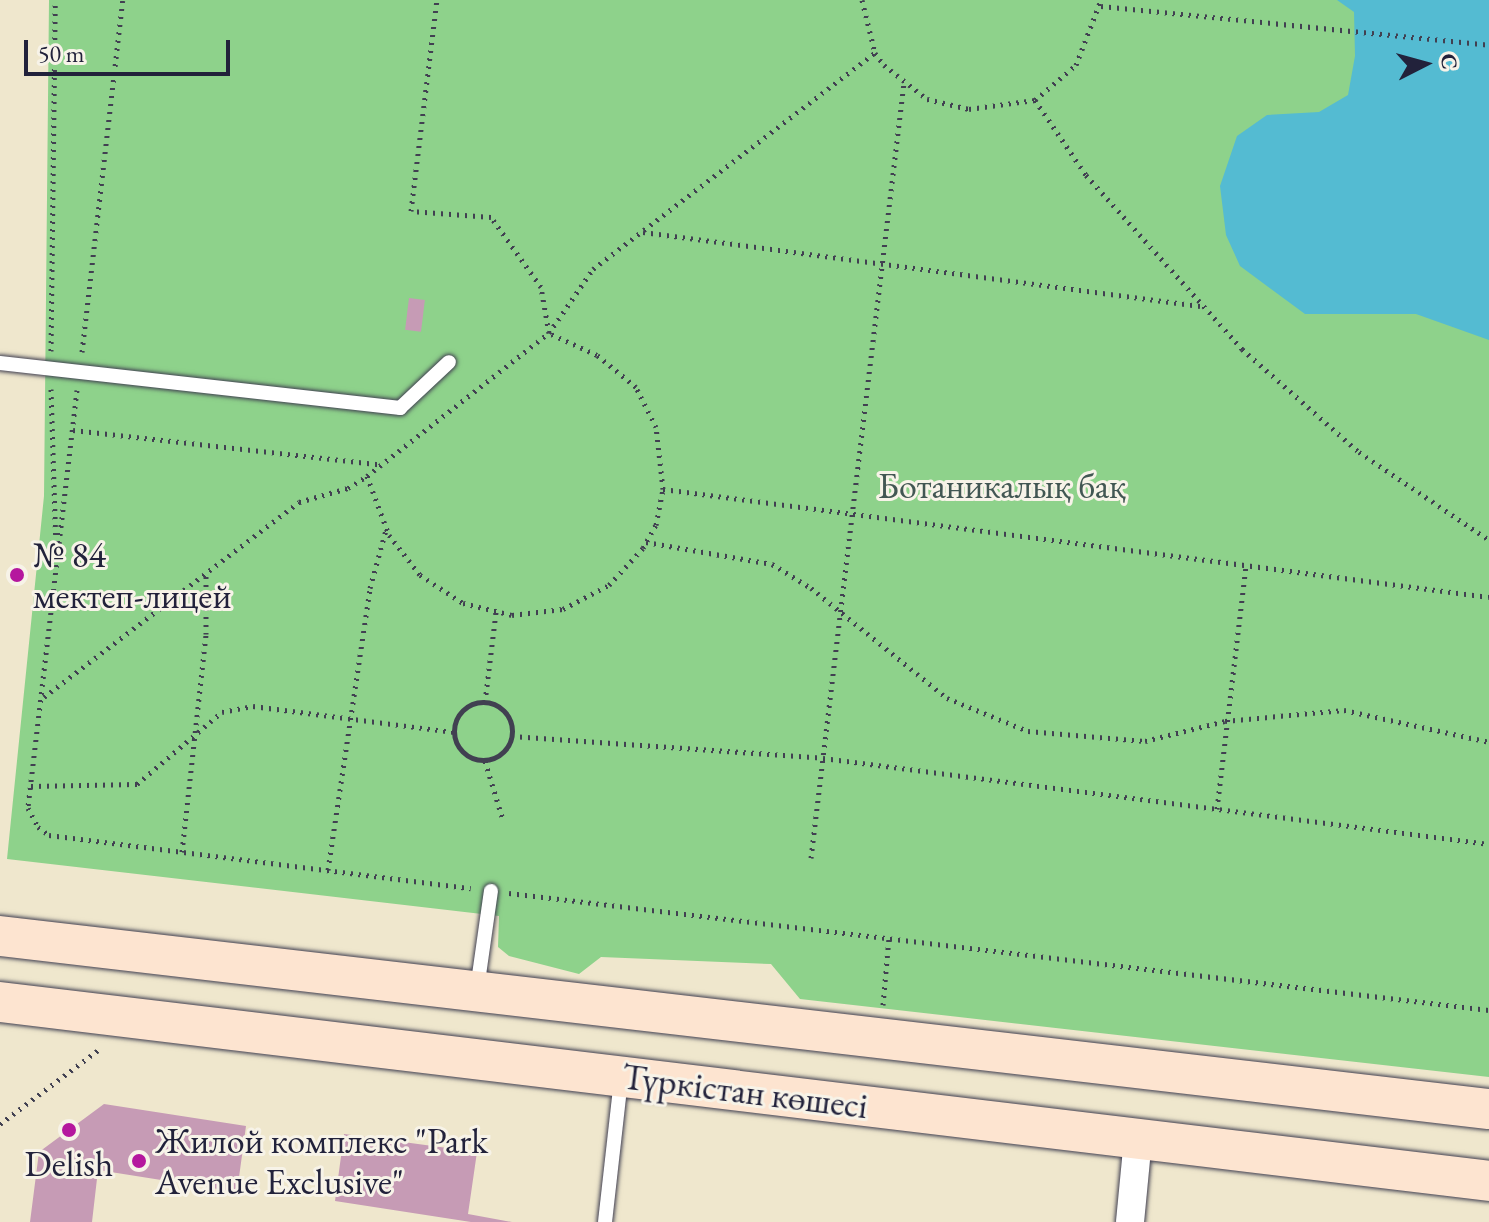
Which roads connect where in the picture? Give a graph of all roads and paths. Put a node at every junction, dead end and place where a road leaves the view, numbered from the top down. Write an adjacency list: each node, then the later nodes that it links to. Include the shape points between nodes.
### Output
1 (55, 0): 14 (path)
2 (123, 0): 15 (path)
3 (437, 0): 19 (path, via 411,211 491,217 541,287 549,333 597,355 636,387 656,427)
4 (862, 0): 7 (path, via 875,53)
5 (1101, 3): 6 (path); 8 (path, via 1076,65)
6 (1489, 45)
7 (904, 83): 8 (path, via 927,99 969,109); 10 (path)
8 (1035, 100): 11 (path, via 1086,175)
9 (642, 232): 10 (path)
10 (882, 265): 11 (path); 20 (path)
11 (1200, 306): 22 (path, via 1359,452)
12 (449, 362): 15 (lane, via 400,408)
13 (0, 363): 14 (lane)
14 (51, 370): 15 (lane); 25 (path)
15 (79, 373): 16 (path)
16 (73, 430): 17 (path); 25 (path)
17 (379, 464)
18 (367, 476): 21 (path)
19 (663, 489): 20 (path); 23 (path)
20 (852, 513): 24 (path); 28 (path)
21 (387, 529): 29 (path, via 402,556 430,583 463,603); 31 (path, via 370,588)
22 (1489, 540)
23 (646, 542): 28 (path, via 772,564); 29 (path, via 627,568 587,599 538,614)
24 (1246, 565): 27 (path); 32 (path)
25 (57, 572): 39 (path)
26 (206, 573): 34 (path, via 206,634)
27 (1489, 597)
28 (841, 611): 32 (path, via 947,698 1028,731 1145,741); 37 (path)
29 (496, 612): 30 (path)
30 (485, 702): 33 (path, via 460,713); 35 (path, via 503,710)
31 (351, 719): 33 (path); 34 (path, via 253,706 222,712); 45 (path)
32 (1225, 721): 36 (path, via 1344,710); 40 (path)
33 (454, 732): 38 (path, via 460,750)
34 (195, 735): 39 (path, via 137,784); 43 (path)
35 (512, 736): 37 (path); 38 (path, via 503,753)
36 (1489, 742)
37 (823, 758): 40 (path); 44 (path)
38 (485, 761): 41 (path)
39 (31, 786): 43 (path, via 28,808 49,835)
40 (1217, 809): 42 (path)
41 (503, 820)
42 (1489, 844)
43 (182, 852): 45 (path)
44 (811, 858)
45 (328, 870): 46 (path)
46 (491, 891): 48 (path); 49 (lane)
47 (0, 936): 49 (main road, Түркістан көшесі)
48 (889, 938): 51 (path); 52 (path)
49 (477, 991): 55 (main road, Түркістан көшесі)
50 (0, 1002): 54 (main road, Түркістан көшесі)
51 (882, 1006)
52 (1489, 1010)
53 (102, 1047): 56 (path)
54 (622, 1076): 57 (main road, Түркістан көшесі); 59 (lane)
55 (1489, 1109)
56 (0, 1124)
57 (1138, 1139): 58 (main road, Түркістан көшесі); 60 (street)
58 (1489, 1181)
59 (605, 1222)
60 (1130, 1222)

